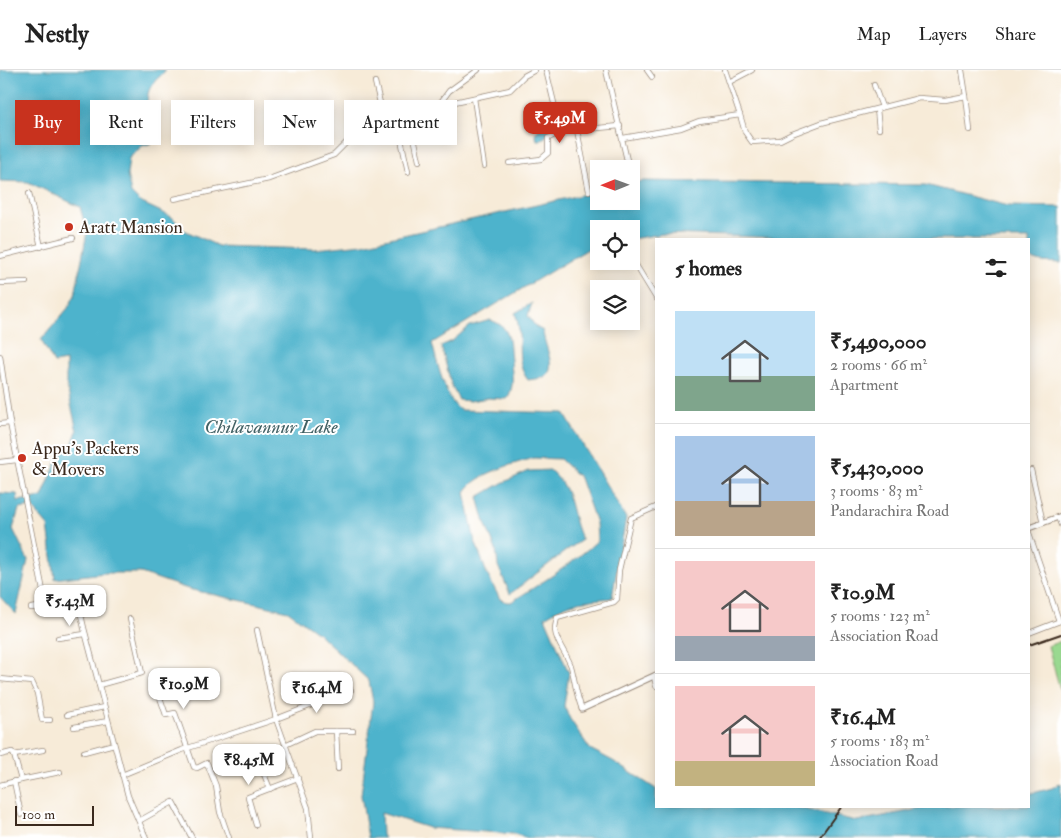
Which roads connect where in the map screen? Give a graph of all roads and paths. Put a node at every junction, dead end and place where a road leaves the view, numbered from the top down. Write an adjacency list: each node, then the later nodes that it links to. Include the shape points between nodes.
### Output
1 (478, 70): 16 (street, via 449,90)
2 (535, 70): 14 (street, via 510,90)
3 (546, 70): 24 (street)
4 (606, 70): 20 (street)
5 (647, 70): 9 (street)
6 (725, 70): 11 (street)
7 (752, 70): 11 (street)
8 (962, 70): 13 (street)
9 (652, 77)
10 (375, 82): 15 (street)
11 (729, 82): 19 (street)
12 (874, 85): 18 (street)
13 (966, 96): 18 (street, via 946,100 919,98); 23 (street)
14 (474, 98): 17 (street); 32 (street)
15 (379, 100)
16 (442, 100)
17 (457, 102)
18 (879, 108): 19 (street, via 821,123 775,142 752,142); 21 (street)
19 (740, 115): 25 (street)
20 (620, 126): 22 (street); 25 (street)
21 (878, 129)
22 (577, 130): 24 (street); 34 (street)
23 (970, 130)
24 (561, 132): 31 (street, via 548,138 545,157)
25 (623, 138): 29 (street)
26 (344, 145): 36 (street, via 334,155 269,179)
27 (402, 145): 33 (street)
28 (416, 145): 30 (street)
29 (627, 160)
30 (419, 162)
31 (509, 163)
32 (484, 166)
33 (408, 172)
34 (589, 191)
35 (29, 193): 38 (street)
36 (174, 199)
37 (72, 238): 38 (street)
38 (41, 247): 39 (street)
39 (0, 256)
40 (639, 270): 43 (street)
41 (26, 282): 42 (street)
42 (0, 283)
43 (655, 296)
44 (0, 356): 45 (street)
45 (2, 386): 46 (street)
46 (10, 423): 47 (street); 48 (street)
47 (0, 424)
48 (17, 460): 49 (street); 57 (street)
49 (0, 462)
50 (1031, 470): 53 (street)
51 (655, 507): 71 (street, via 631,518 619,570 617,599 558,618 556,622 555,631 571,665)
52 (1060, 516): 53 (street); 54 (street)
53 (1043, 522): 55 (street)
54 (1061, 526)
55 (1030, 528)
56 (1030, 536): 60 (street)
57 (46, 606): 58 (street); 63 (street, via 78,602)
58 (31, 608)
59 (130, 619): 67 (street, via 142,673)
60 (1060, 621): 62 (street)
61 (257, 630): 73 (street)
62 (1030, 632)
63 (85, 634): 64 (street); 67 (street)
64 (58, 638)
65 (655, 675): 71 (street)
66 (0, 679): 74 (street, via 32,682 42,720)
67 (99, 685): 70 (street)
68 (156, 686): 81 (street, via 166,714 175,713)
69 (351, 690): 73 (street)
70 (104, 707): 72 (street); 75 (street)
71 (582, 709)
72 (67, 715)
73 (276, 719): 80 (street); 81 (street)
74 (50, 720)
75 (108, 721): 76 (street); 79 (street)
76 (74, 727)
77 (336, 731): 78 (street); 80 (street, via 315,731); 86 (street)
78 (353, 731)
79 (114, 744): 83 (street); 89 (street)
80 (285, 745): 90 (street)
81 (186, 748): 89 (street); 100 (street, via 194,767 207,763)
82 (43, 750): 85 (street)
83 (84, 752)
84 (0, 755): 85 (street, via 12,752)
85 (14, 755): 91 (street)
86 (338, 770)
87 (60, 772): 91 (street)
88 (234, 772): 94 (street, via 259,762)
89 (122, 775): 96 (street)
90 (298, 778): 94 (street); 101 (street, via 308,808)
91 (21, 780): 92 (street)
92 (14, 781): 93 (street); 95 (street)
93 (0, 785)
94 (270, 789): 97 (street, via 248,797)
95 (21, 815)
96 (139, 821): 98 (street); 99 (street, via 174,802)
97 (256, 825)
98 (146, 838)
99 (192, 838)
100 (229, 838)
101 (311, 838)

